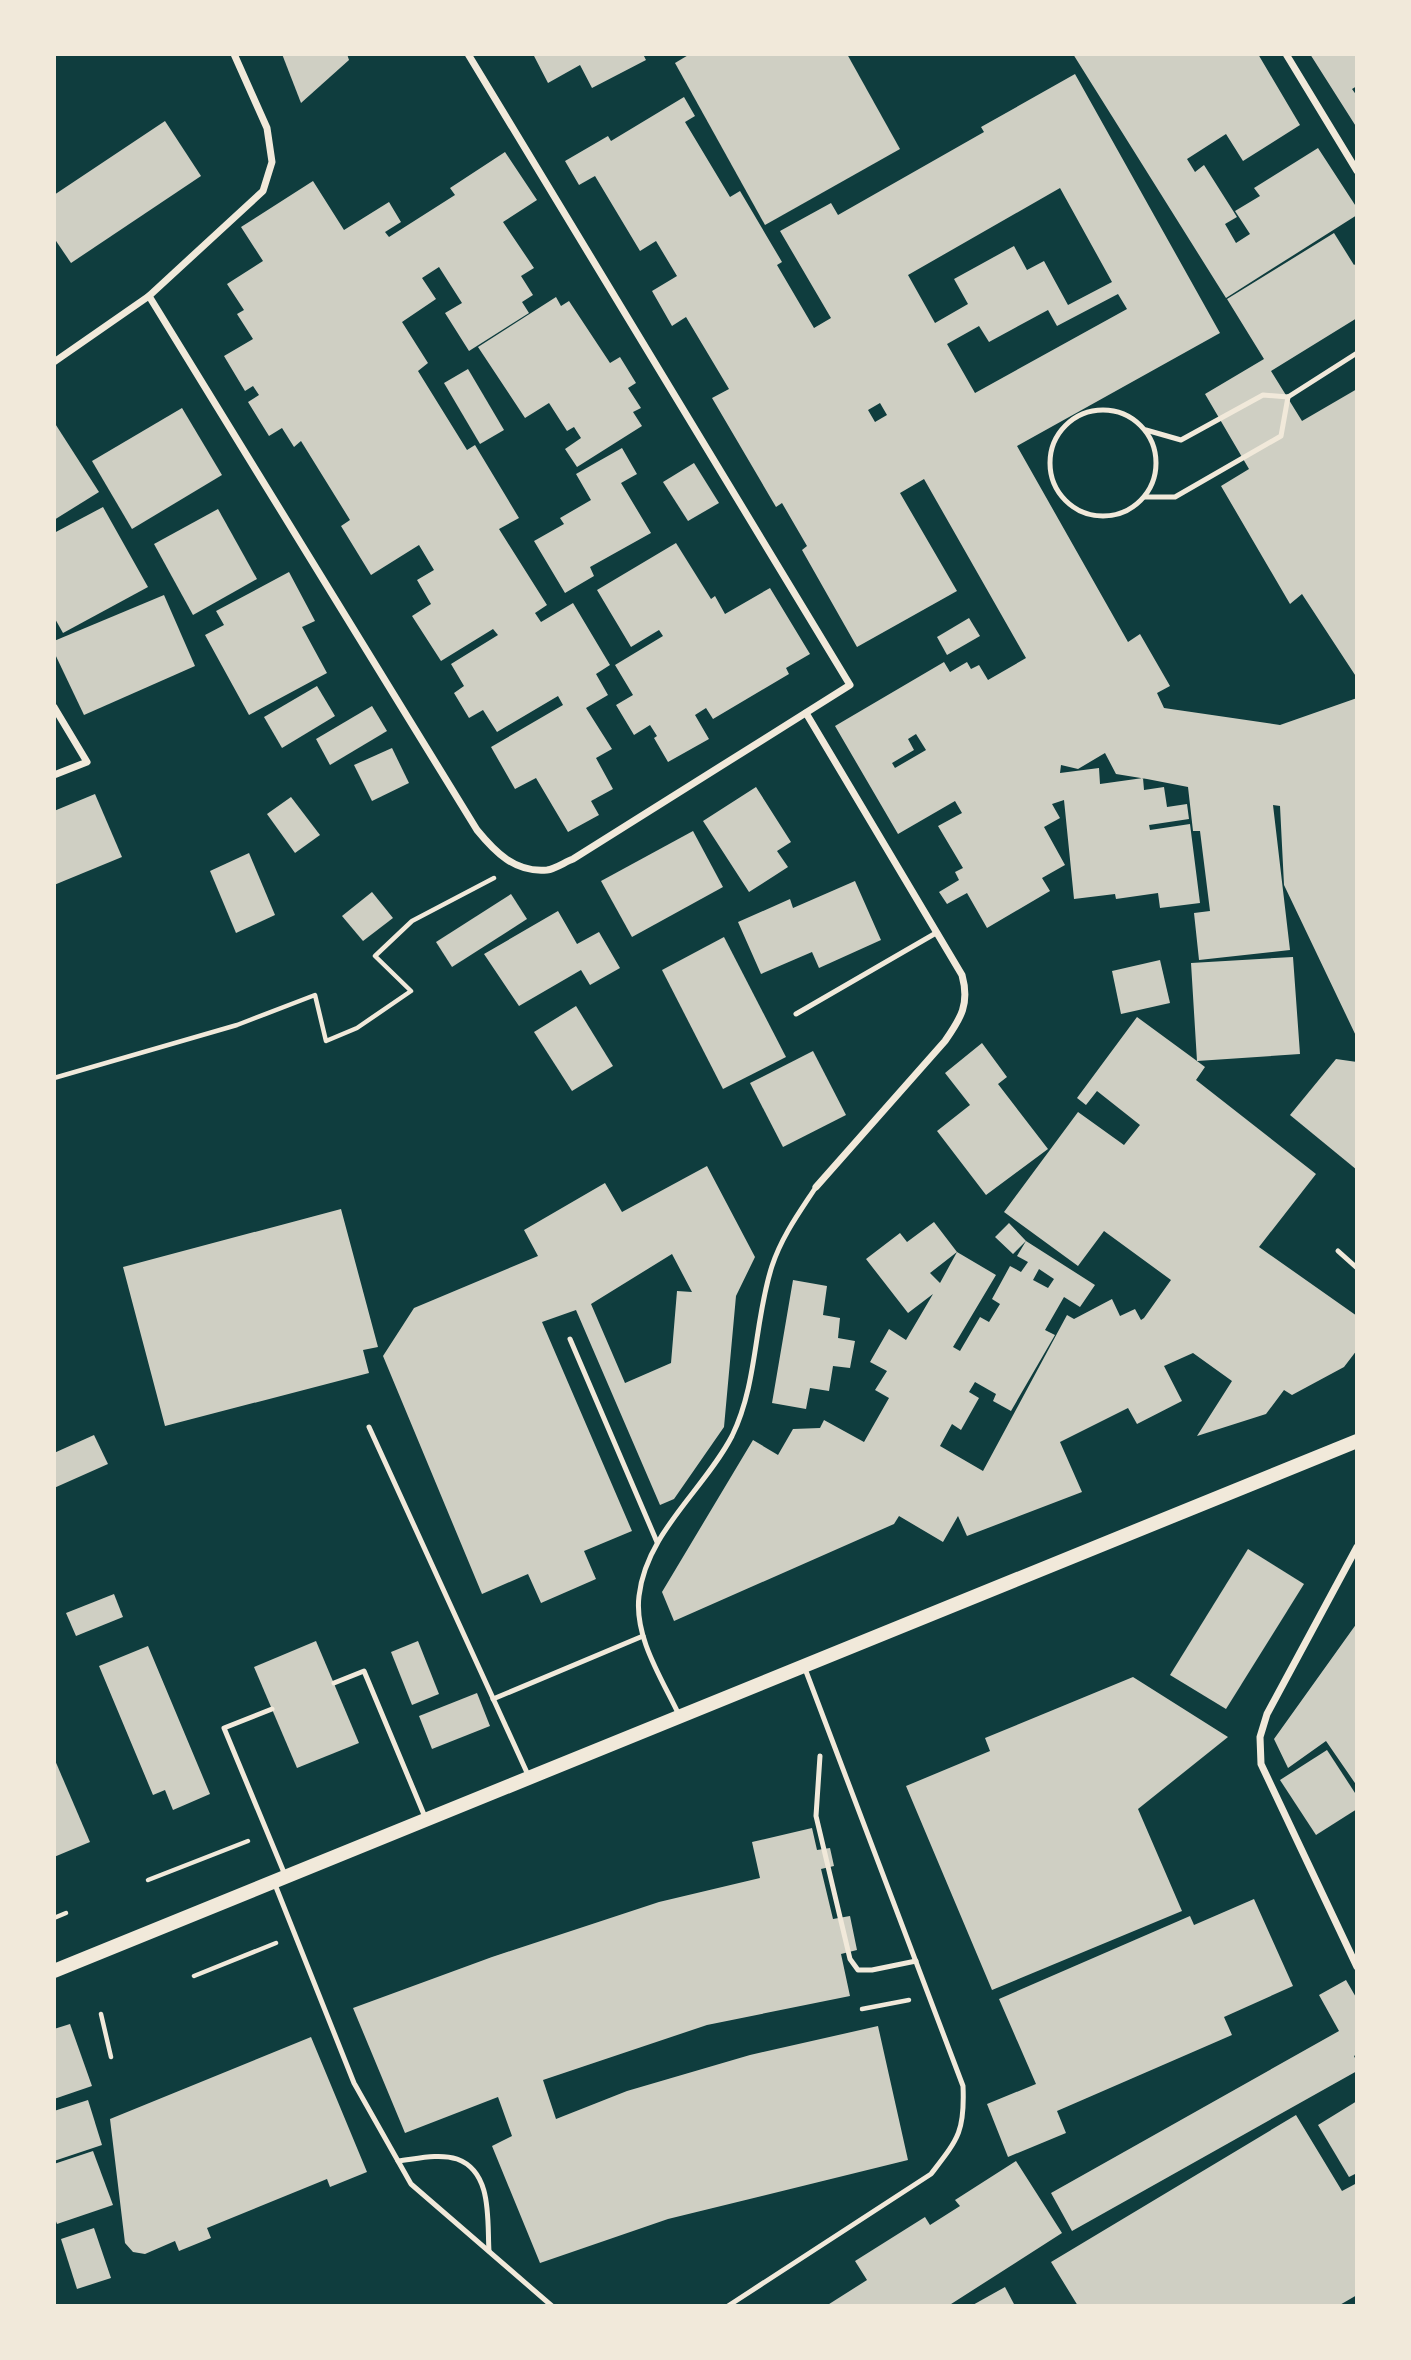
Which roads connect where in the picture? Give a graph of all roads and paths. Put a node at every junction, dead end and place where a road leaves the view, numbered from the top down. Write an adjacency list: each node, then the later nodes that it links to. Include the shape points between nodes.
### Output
1 (234, 54): 5 (street, via 267,128 272,162 263,191)
2 (468, 54): 12 (street, via 850,685)
3 (1286, 54): 4 (street)
4 (1357, 171)
5 (149, 296): 7 (street); 14 (street, via 477,830 500,857)
6 (1357, 353): 8 (lane)
7 (54, 362)
8 (1288, 397): 9 (lane, via 1263,396 1181,440); 10 (lane, via 1280,436 1175,497)
9 (1145, 430): 10 (lane, via 1156,452 1156,475); 10 (lane, via 1127,415 1103,409 1080,415 1061,429 1050,451 1050,475 1060,496 1079,511 1102,517 1126,512)
10 (1145, 497)
11 (54, 707): 13 (street, via 87,762)
12 (806, 713): 14 (street, via 573,859 549,870); 15 (street)
13 (54, 775)
14 (517, 865): 17 (path, via 412,921 375,956 411,991 357,1028 326,1041 315,995 237,1025)
15 (936, 933): 16 (lane); 18 (street, via 966,990 958,1022)
16 (796, 1014)
17 (54, 1078)
18 (816, 1187): 24 (lane, via 783,1236 772,1268 743,1410 732,1436)
19 (1338, 1251): 20 (lane)
20 (1357, 1268)
21 (570, 1339): 24 (lane)
22 (369, 1427): 29 (lane)
23 (1357, 1441): 27 (main road)
24 (657, 1542): 26 (lane, via 641,1579 638,1615)
25 (1357, 1547): 42 (street, via 1260,1737 1261,1764)
26 (643, 1636): 29 (lane); 31 (lane)
27 (804, 1666): 31 (main road); 41 (lane)
28 (334, 1684): 34 (lane, via 364,1671)
29 (493, 1699): 33 (lane)
30 (272, 1709): 35 (lane, via 224,1728)
31 (680, 1716): 33 (main road)
32 (820, 1756): 41 (lane, via 817,1816 849,1959 858,1970)
33 (529, 1778): 34 (main road)
34 (426, 1820): 36 (main road)
35 (268, 1833): 36 (lane); 37 (path)
36 (280, 1879): 40 (lane); 43 (main road)
37 (148, 1880)
38 (66, 1913): 39 (path)
39 (54, 1918)
40 (296, 1935): 44 (path); 49 (lane, via 354,2083)
41 (916, 1961): 45 (lane)
42 (1357, 1967)
43 (54, 1972)
44 (194, 1976)
45 (929, 1996): 46 (path); 52 (lane, via 963,2086 964,2118 954,2144 931,2174)
46 (862, 2009)
47 (101, 2014): 48 (path)
48 (111, 2057)
49 (398, 2161): 50 (lane, via 411,2184); 50 (lane, via 436,2157 458,2160 475,2171 486,2194)
50 (489, 2251): 51 (lane)
51 (552, 2306)
52 (728, 2306)

